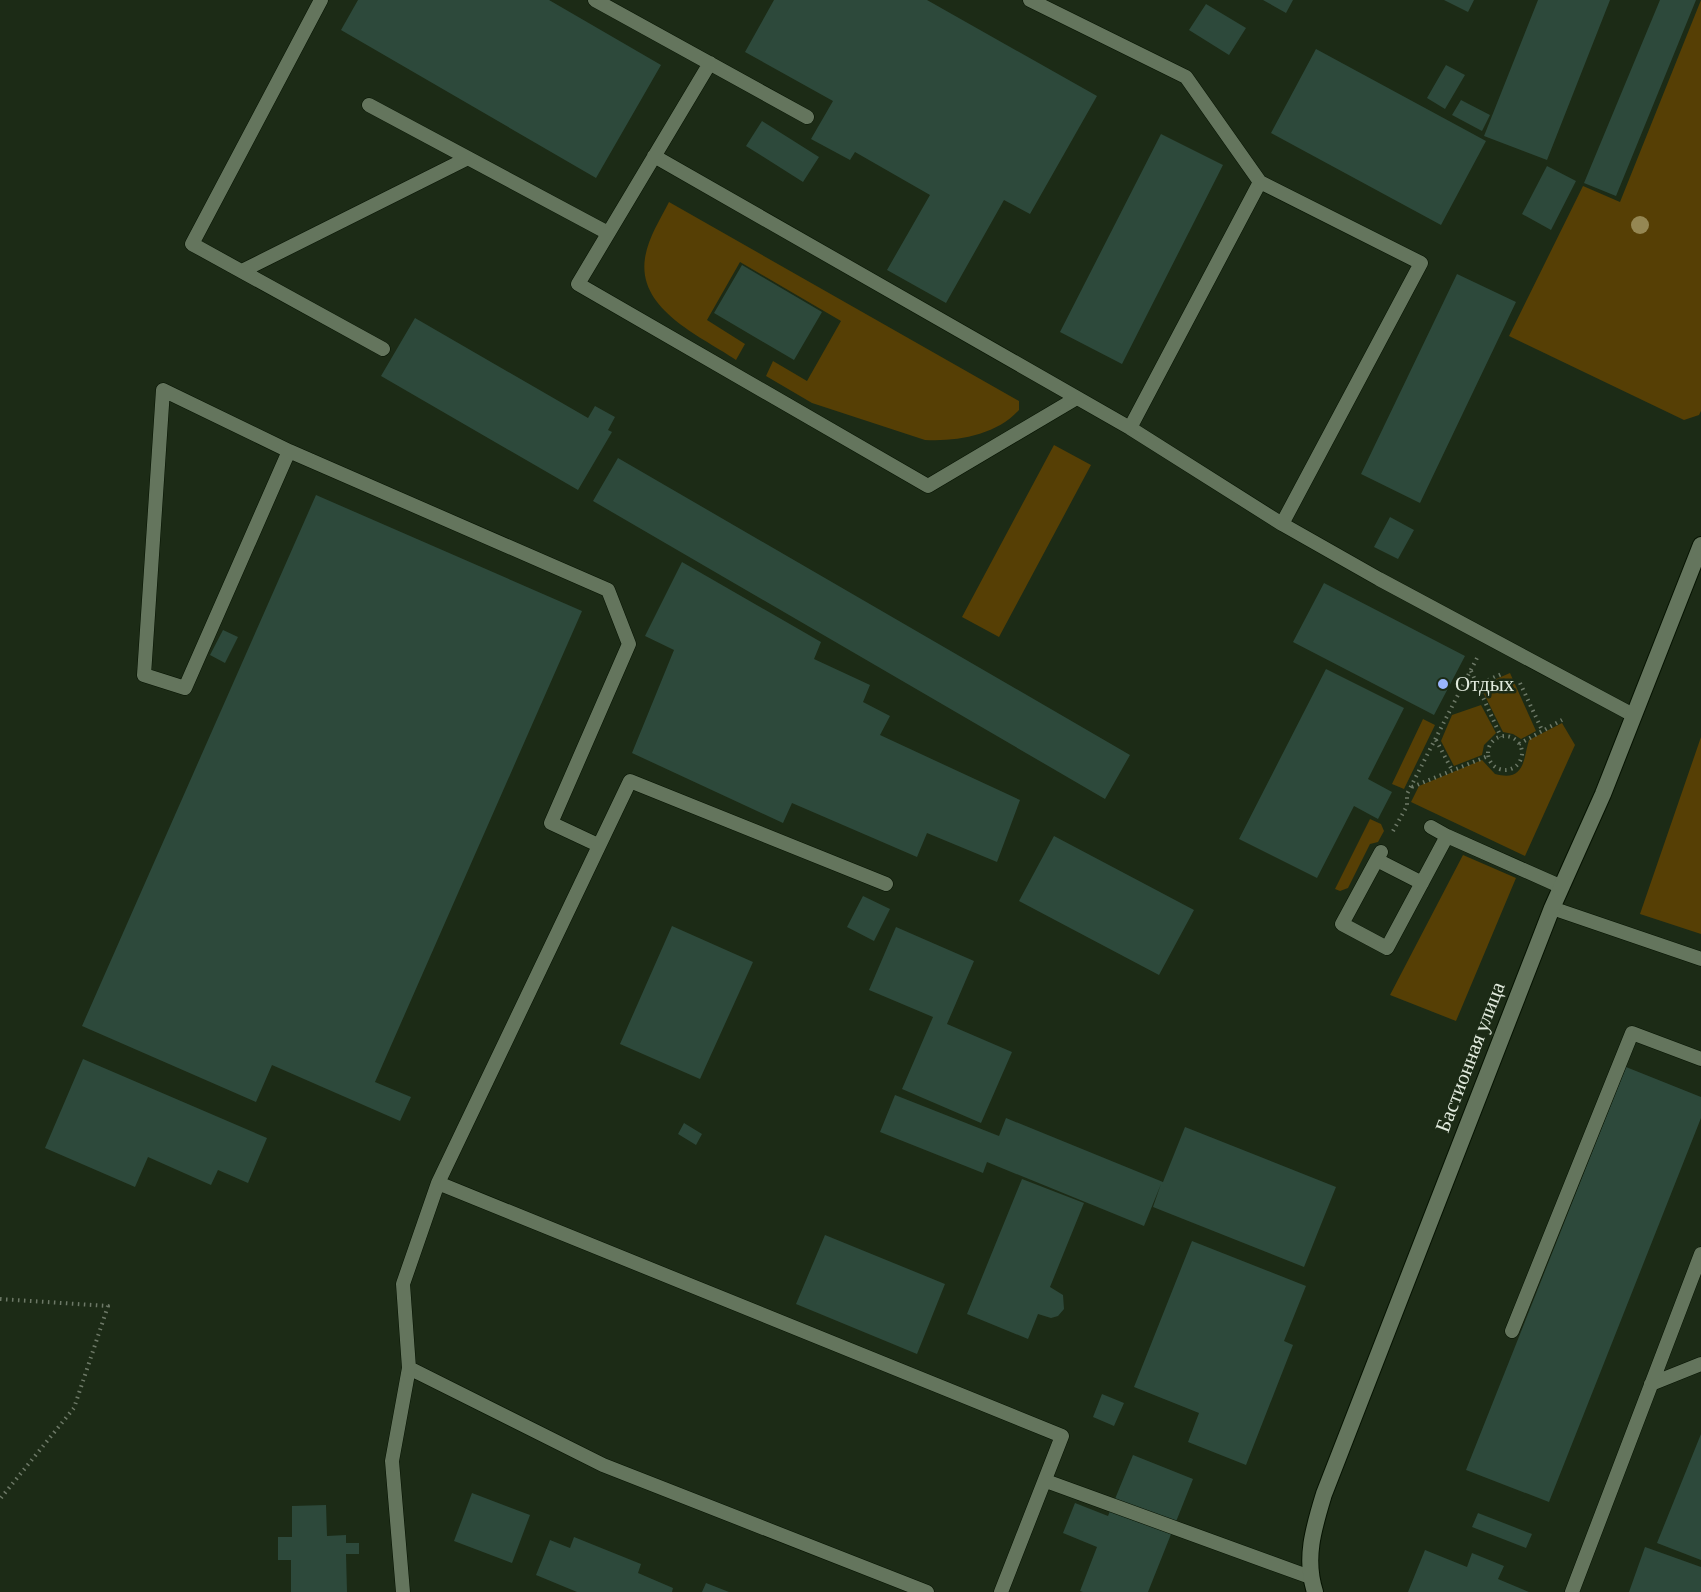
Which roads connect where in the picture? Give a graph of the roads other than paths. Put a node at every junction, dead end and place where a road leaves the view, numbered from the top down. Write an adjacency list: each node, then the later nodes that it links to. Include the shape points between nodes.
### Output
1 (321, 0): 11 (lane, via 192,244)
2 (595, 0): 4 (lane)
3 (1030, 0): 9 (lane, via 1186,77)
4 (710, 63): 6 (lane); 7 (lane)
5 (369, 105): 8 (lane)
6 (807, 117)
7 (654, 156): 10 (lane); 13 (lane)
8 (466, 159): 10 (lane); 11 (lane)
9 (1260, 182): 14 (lane); 16 (lane, via 1421,263)
10 (608, 233): 13 (lane, via 578,285 928,486)
11 (242, 272): 12 (lane)
12 (383, 349)
13 (1075, 399): 14 (lane)
14 (1130, 428): 16 (lane)
15 (289, 451): 15 (lane, via 163,390 144,675 185,688); 21 (lane, via 608,590 629,644 551,823)
16 (1282, 524): 18 (lane, via 1487,639)
17 (1701, 545): 18 (street, Бастионная улица)
18 (1634, 715): 24 (street, Бастионная улица)
19 (1431, 827): 20 (lane)
20 (1447, 836): 22 (lane); 24 (lane)
21 (598, 845): 23 (lane, via 630,782); 28 (lane)
22 (1422, 883): 22 (lane, via 1387,948 1342,924 1379,856)
23 (886, 884)
24 (1562, 887): 25 (street, Бастионная улица)
25 (1552, 908): 26 (lane); 35 (street, Бастионная улица, via 1324,1494 1311,1537)
26 (1701, 959)
27 (1701, 1059): 30 (lane, via 1632,1033)
28 (438, 1183): 32 (lane, via 403,1284); 34 (lane, via 1062,1436)
29 (1701, 1254): 33 (lane)
30 (1512, 1331)
31 (1701, 1364): 33 (lane)
32 (409, 1368): 36 (lane, via 392,1461); 37 (lane, via 603,1465)
33 (1651, 1384): 39 (lane)
34 (1046, 1481): 35 (lane); 38 (lane)
35 (1313, 1584)
36 (403, 1592)
37 (927, 1592)
38 (1001, 1592)
39 (1572, 1592)

